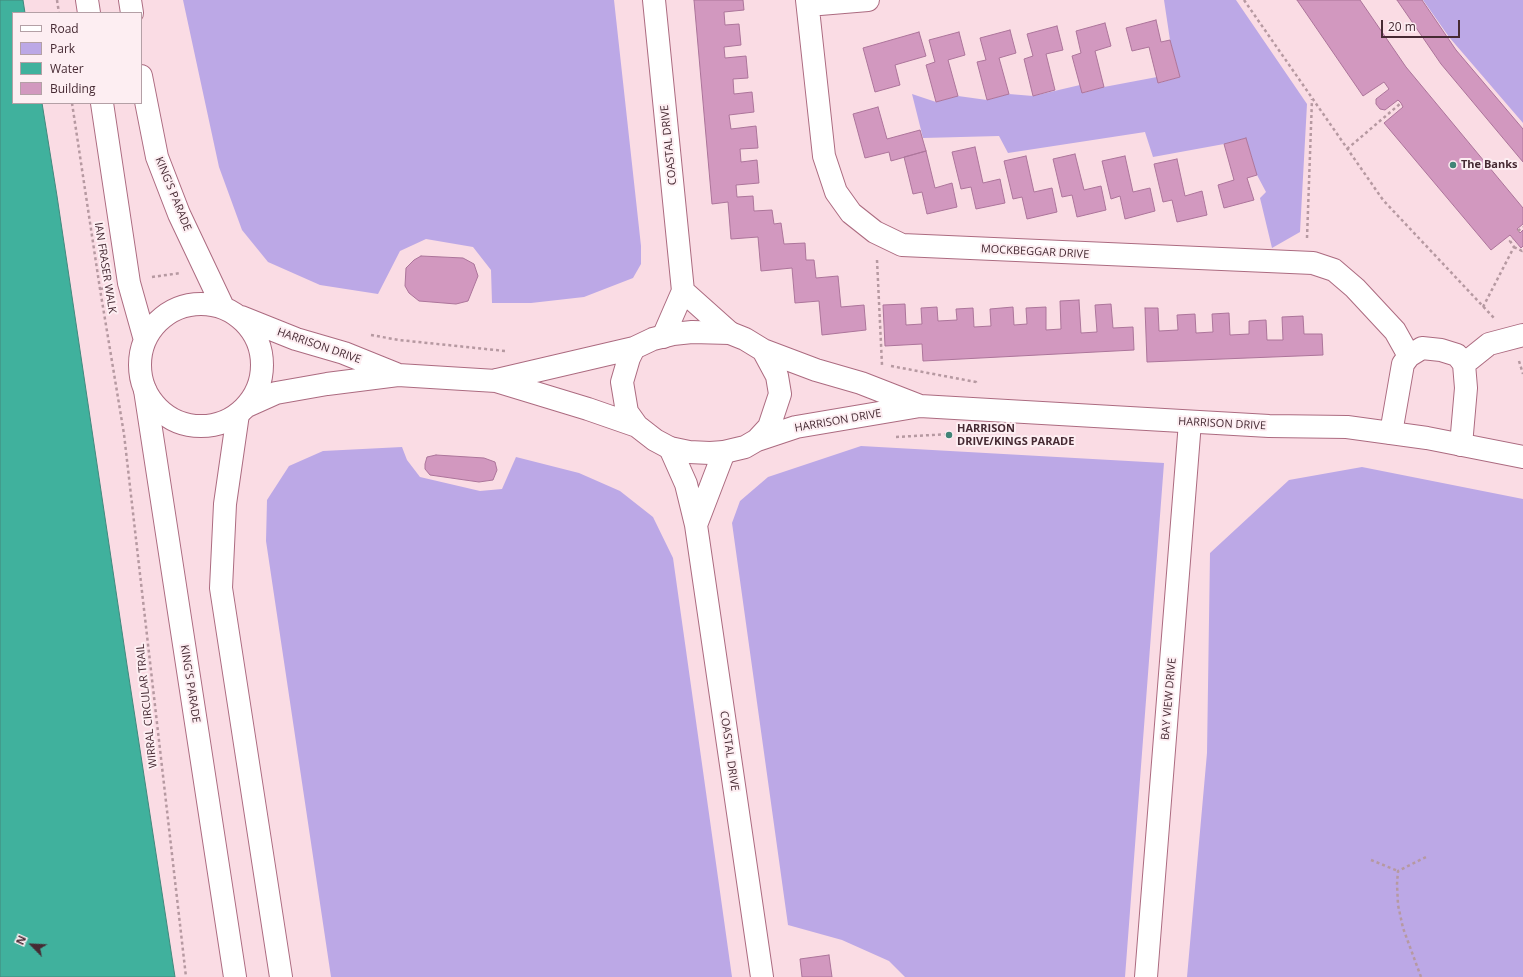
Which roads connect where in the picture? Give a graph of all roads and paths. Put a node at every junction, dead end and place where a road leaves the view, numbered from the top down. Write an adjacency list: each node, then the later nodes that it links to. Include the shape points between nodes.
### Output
1 (57, 0): 8 (path)
2 (87, 0): 9 (street)
3 (130, 0): 10 (street)
4 (654, 0): 27 (street, COASTAL DRIVE)
5 (868, 0): 7 (street)
6 (1244, 0): 12 (path)
7 (808, 3): 19 (street, MOCKBEGGAR DRIVE, via 824,156 836,192 851,214)
8 (58, 12)
9 (89, 12)
10 (132, 12)
11 (142, 81): 24 (street, KING'S PARADE, via 157,157 179,214)
12 (1312, 99): 16 (path); 23 (path)
13 (1401, 103): 16 (path)
14 (72, 104): 26 (path, IAN FRASER WALK)
15 (102, 104): 25 (street)
16 (1348, 149): 28 (path, via 1383,200)
17 (1523, 227): 18 (path)
18 (1518, 231)
19 (875, 232): 23 (street, MOCKBEGGAR DRIVE, via 902,245); 43 (path)
20 (1513, 238): 21 (path, via 1510,241)
21 (1514, 246): 22 (path); 28 (path)
22 (1523, 250)
23 (1306, 263): 38 (street, MOCKBEGGAR DRIVE, via 1334,270 1355,288 1395,331)
24 (203, 265): 25 (path, via 184,273); 29 (street, KING'S PARADE)
25 (129, 283): 26 (path); 34 (street)
26 (100, 289): 49 (path, IAN FRASER WALK)
27 (683, 291): 30 (street); 33 (street, COASTAL DRIVE)
28 (1483, 306): 32 (path)
29 (232, 312): 34 (street, via 205,303 186,305 169,312 155,324); 40 (street, HARRISON DRIVE, via 296,339 344,353); 45 (street, via 254,332 261,350 263,370 258,389)
30 (730, 333): 33 (street, via 692,332); 36 (street)
31 (367, 335): 37 (path)
32 (1518, 336): 39 (street, via 1489,344)
33 (663, 337): 35 (street)
34 (145, 340): 42 (street, via 140,357 140,374)
35 (634, 348): 41 (street, HARRISON DRIVE); 47 (street, via 622,382 627,412)
36 (763, 350): 43 (street, HARRISON DRIVE); 50 (street, via 777,376 780,394 769,427)
37 (513, 351)
38 (1409, 356): 39 (street, via 1422,348 1441,350 1456,355); 48 (street, via 1403,364)
39 (1464, 364): 51 (street, via 1466,388)
40 (398, 375): 41 (street, HARRISON DRIVE); 45 (street, HARRISON DRIVE, via 276,393)
41 (496, 381): 47 (street, HARRISON DRIVE)
42 (145, 390): 45 (street, via 159,410 186,425 204,427 222,423); 60 (street, KING'S PARADE)
43 (884, 391): 44 (street, HARRISON DRIVE)
44 (920, 406): 46 (street, HARRISON DRIVE); 50 (street, HARRISON DRIVE, via 796,427)
45 (243, 410): 61 (street, via 225,504 221,588)
46 (1190, 422): 48 (street, HARRISON DRIVE, via 1347,427); 63 (street, BAY VIEW DRIVE)
47 (637, 426): 52 (street, via 654,440)
48 (1391, 433): 51 (street, HARRISON DRIVE)
49 (124, 434): 59 (path, WIRRAL CIRCULAR TRAIL)
50 (757, 440): 53 (street, via 745,447)
51 (1461, 445): 54 (street, HARRISON DRIVE)
52 (670, 448): 53 (street, via 689,452); 55 (street, COASTAL DRIVE, via 686,484)
53 (724, 452): 55 (street)
54 (1523, 457)
55 (696, 525): 62 (street, COASTAL DRIVE)
56 (1428, 856): 58 (path)
57 (1371, 860): 58 (path)
58 (1398, 872): 64 (path, via 1398,905)
59 (186, 977)
60 (235, 977)
61 (281, 977)
62 (762, 977)
63 (1146, 977)
64 (1420, 977)

